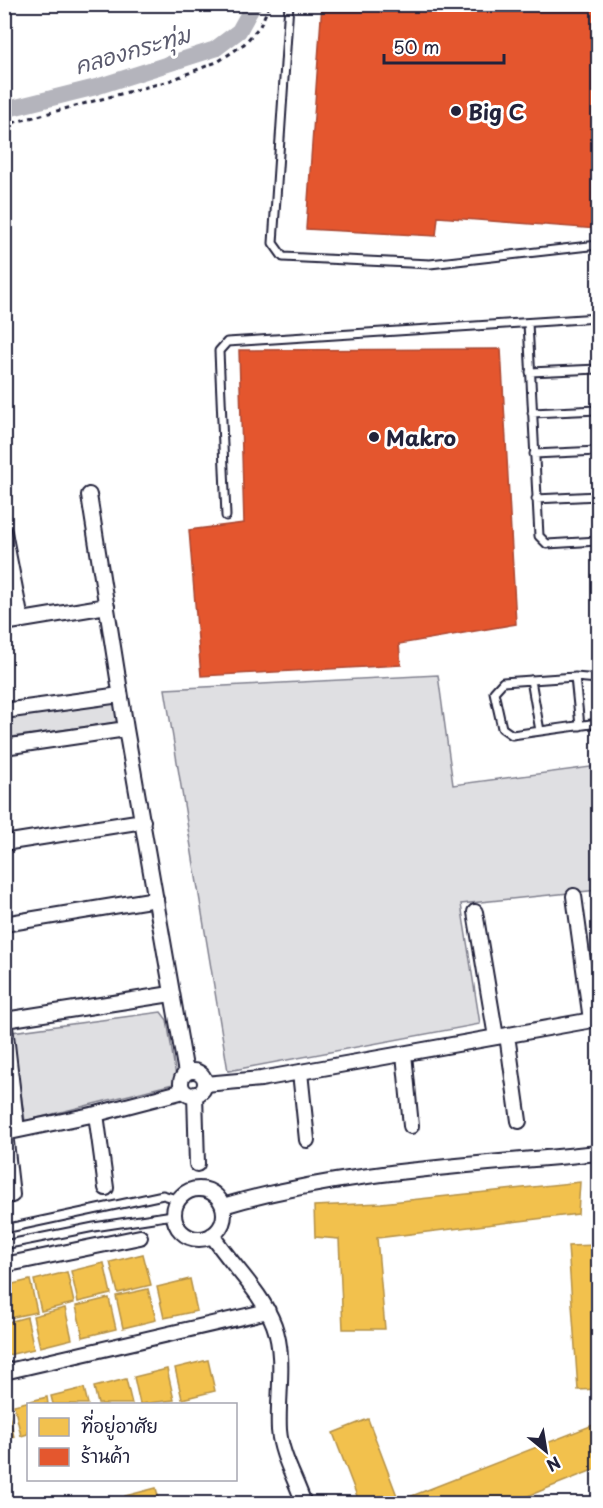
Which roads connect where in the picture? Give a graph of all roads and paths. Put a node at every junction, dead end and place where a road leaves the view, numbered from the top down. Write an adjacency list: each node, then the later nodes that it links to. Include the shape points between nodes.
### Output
1 (270, 4): 3 (path, via 260,26 244,44 219,61 169,81)
2 (289, 4): 4 (lane, via 273,243 279,255 288,260 430,264)
3 (4, 125)
4 (598, 245)
5 (598, 318): 6 (lane)
6 (528, 323): 8 (lane); 16 (lane, via 223,344 219,351)
7 (598, 369): 8 (lane)
8 (530, 372): 10 (lane)
9 (598, 410): 10 (lane)
10 (532, 413): 12 (lane)
11 (598, 452): 12 (lane)
12 (534, 454): 15 (lane)
13 (89, 495): 19 (street)
14 (598, 496): 15 (lane)
15 (536, 499): 18 (lane, via 538,531 543,543)
16 (226, 516)
17 (4, 532): 20 (street)
18 (598, 541)
19 (107, 606): 20 (street); 25 (street)
20 (21, 620): 21 (street)
21 (4, 623)
22 (575, 677): 23 (lane); 24 (lane); 28 (lane)
23 (598, 679)
24 (531, 680): 30 (lane); 30 (lane, via 503,682 494,692 505,733)
25 (120, 695): 26 (street); 29 (street)
26 (4, 711)
27 (598, 723): 28 (lane)
28 (580, 726): 30 (lane)
29 (126, 729): 31 (street); 32 (street)
30 (540, 731)
31 (4, 747)
32 (143, 820): 33 (street); 35 (street)
33 (4, 843)
34 (574, 896): 40 (street)
35 (156, 898): 37 (street); 38 (street)
36 (475, 912): 42 (street)
37 (4, 924)
38 (171, 994): 39 (street); 45 (street)
39 (5, 1019): 41 (street)
40 (595, 1020): 42 (street)
41 (5, 1035): 50 (street)
42 (501, 1036): 43 (street); 48 (street)
43 (404, 1054): 44 (street); 49 (street)
44 (300, 1072): 46 (street); 51 (street)
45 (186, 1073): 46 (street, via 182,1080); 46 (street, via 197,1072 203,1077)
46 (194, 1090): 47 (street); 53 (street)
47 (96, 1114): 50 (street); 54 (street)
48 (519, 1121)
49 (411, 1126)
50 (17, 1130): 56 (street, via 4,1133)
51 (307, 1140)
52 (598, 1153): 57 (street, via 334,1180)
53 (197, 1164)
54 (106, 1188)
55 (184, 1194): 57 (street, via 207,1190); 58 (street); 59 (lane)
56 (12, 1195)
57 (223, 1206): 60 (street, via 222,1223)
58 (173, 1215): 60 (street, via 184,1234 198,1239); 62 (lane)
59 (4, 1229)
60 (212, 1235): 64 (street)
61 (141, 1238): 63 (street)
62 (4, 1245)
63 (4, 1265)
64 (268, 1311): 65 (street); 66 (street, via 280,1343 281,1440)
65 (4, 1372)
66 (304, 1503)

